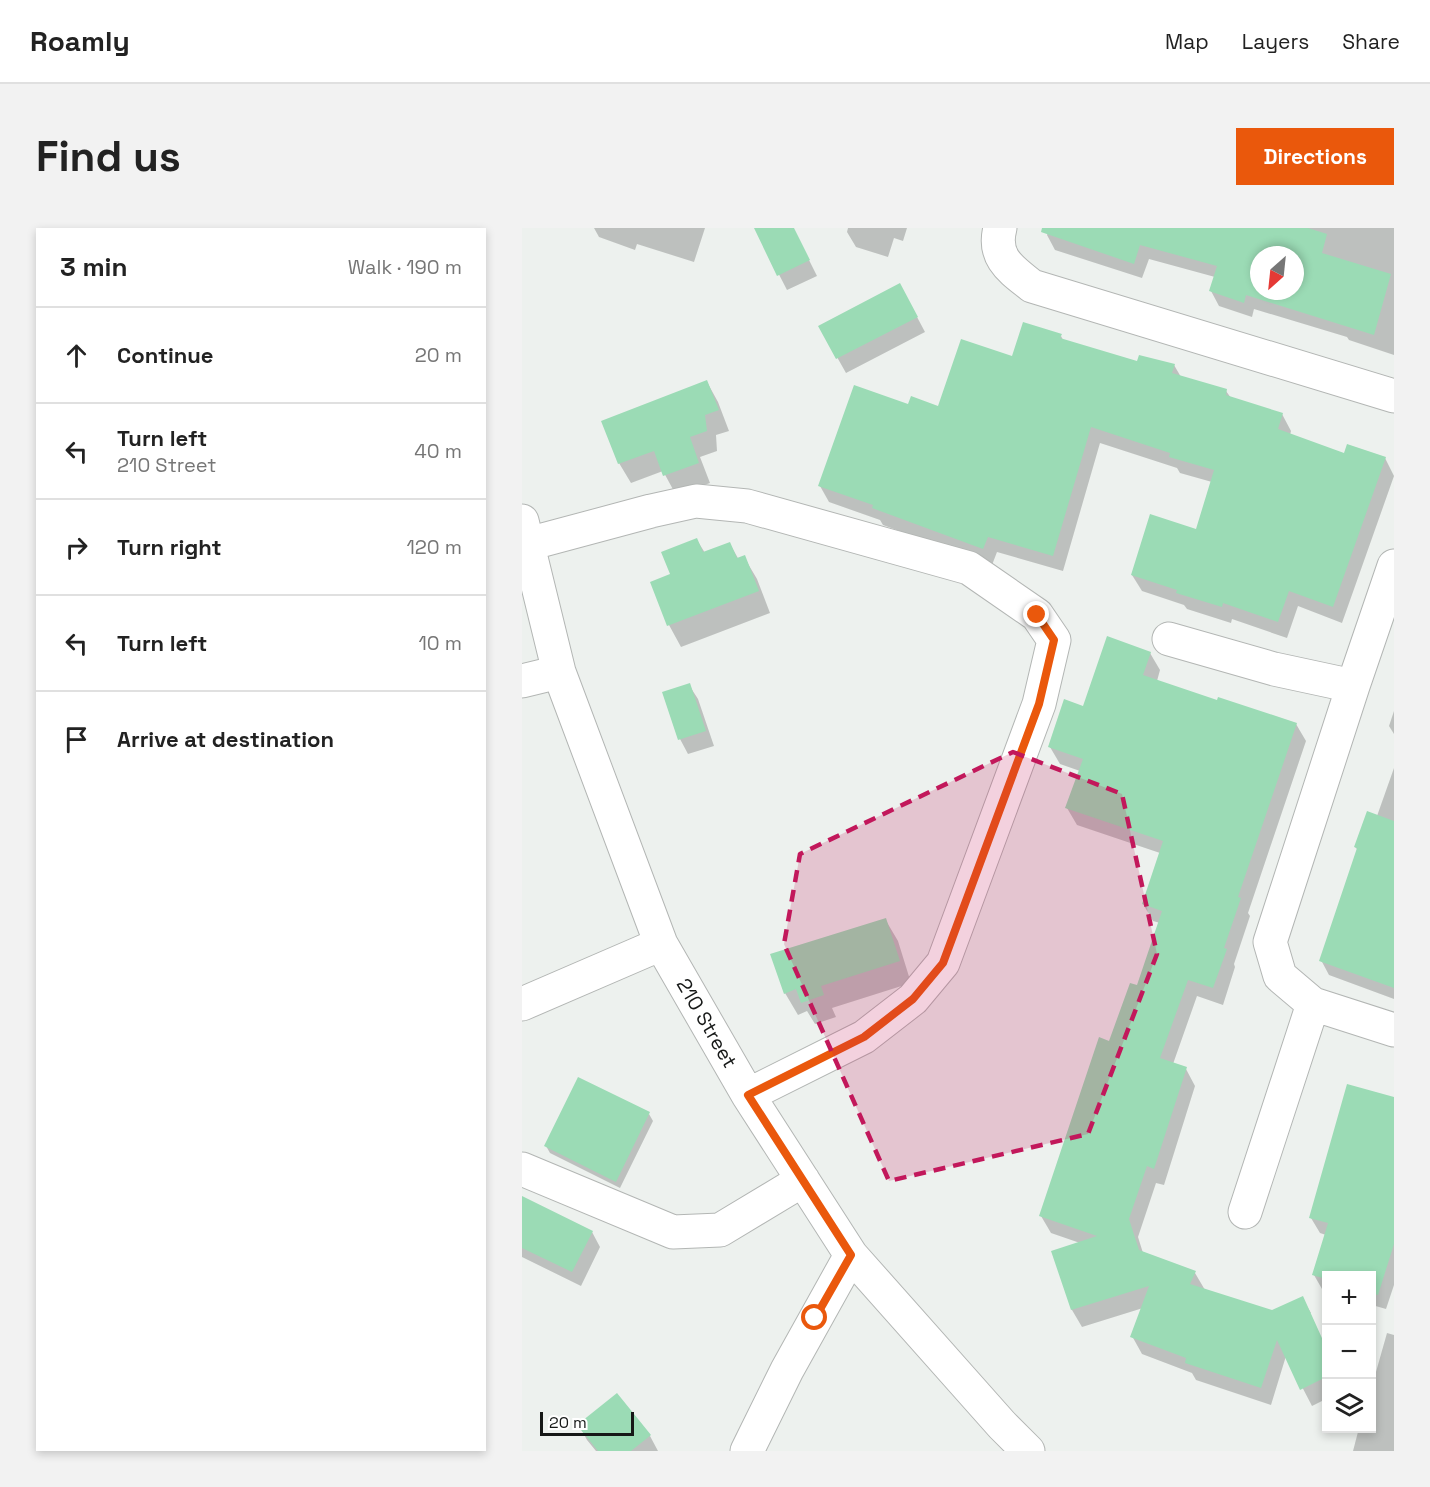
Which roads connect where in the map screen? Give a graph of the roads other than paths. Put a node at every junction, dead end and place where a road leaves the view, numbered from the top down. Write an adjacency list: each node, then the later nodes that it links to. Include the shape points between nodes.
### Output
1 (1000, 228): 2 (street, via 997,238 1005,264 1032,286)
2 (1394, 396)
3 (525, 533): 6 (street, 210 Street); 13 (street, via 696,501 747,506 969,568 1037,615 1054,640 1039,704 943,963 913,999 864,1037)
4 (1394, 566): 8 (street)
5 (1169, 639): 8 (street, via 1274,669)
6 (559, 672): 7 (street); 9 (street, 210 Street)
7 (522, 681)
8 (1353, 686): 11 (street, via 1270,942 1280,976)
9 (661, 944): 10 (street); 13 (street, 210 Street)
10 (522, 1004)
11 (1313, 1004): 12 (street); 16 (street)
12 (1394, 1030)
13 (748, 1095): 15 (street, 210 Street)
14 (522, 1169): 15 (street, via 672,1232 720,1230)
15 (803, 1180): 17 (street, 210 Street)
16 (1245, 1212)
17 (851, 1255): 18 (street); 19 (street, 210 Street)
18 (747, 1451)
19 (1028, 1451)

